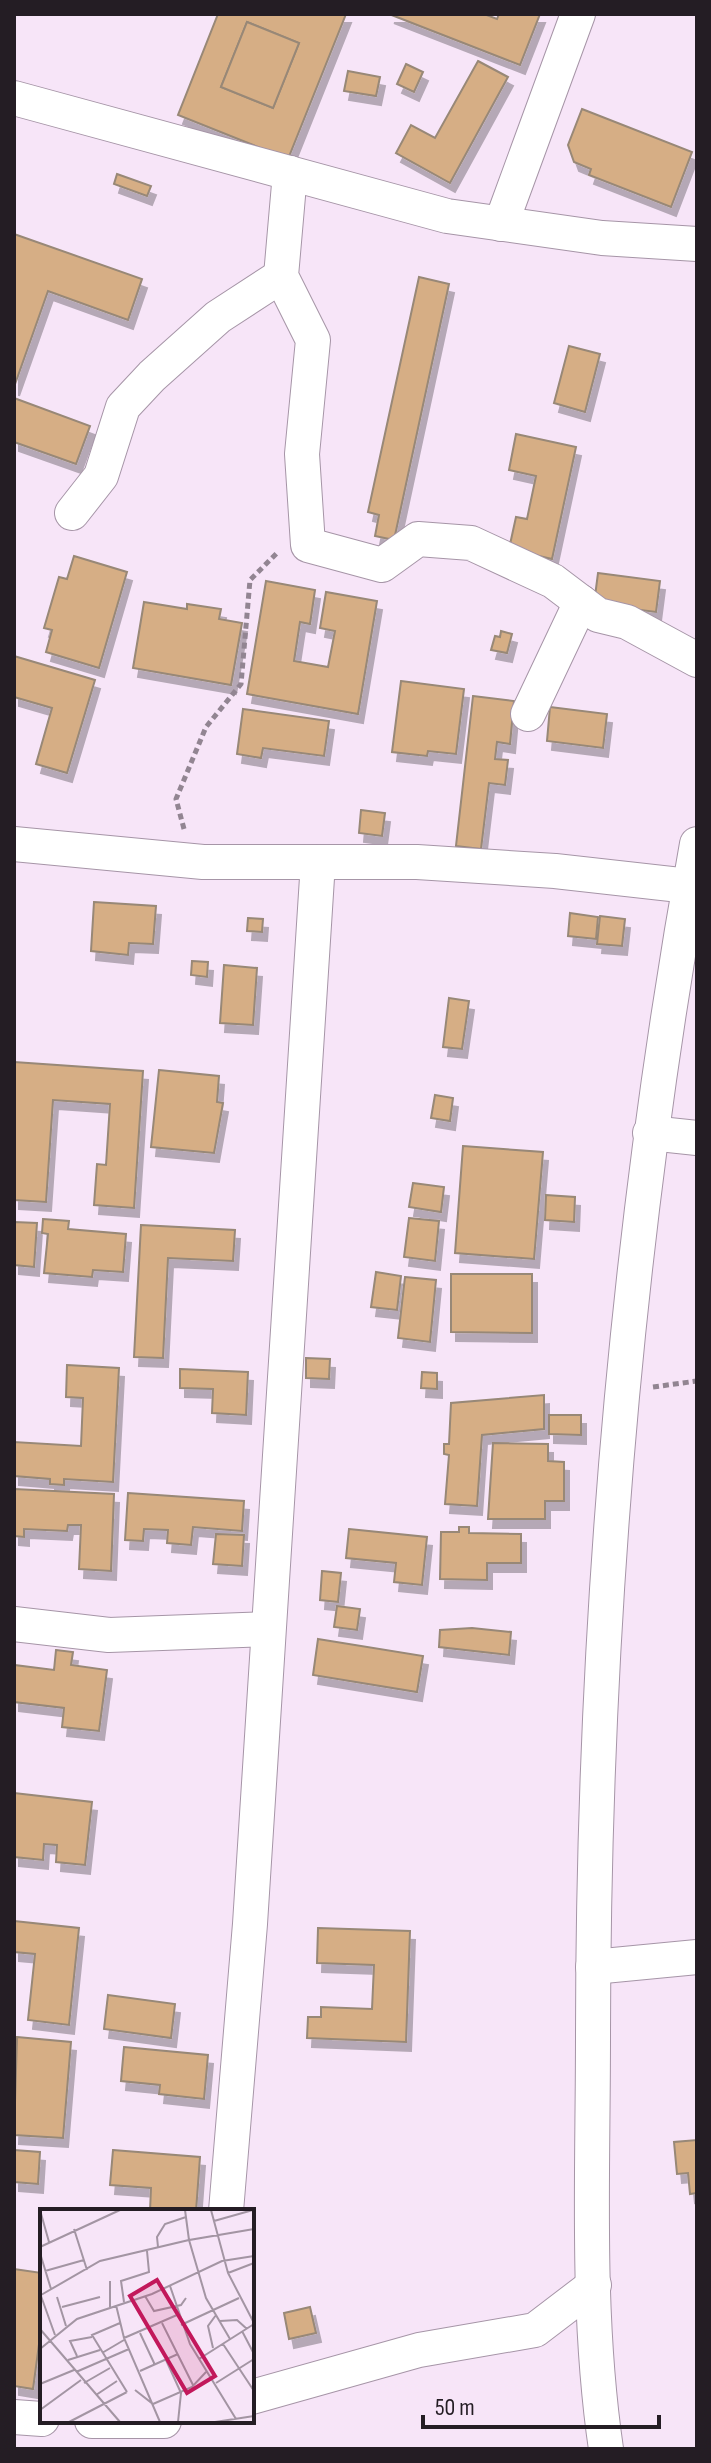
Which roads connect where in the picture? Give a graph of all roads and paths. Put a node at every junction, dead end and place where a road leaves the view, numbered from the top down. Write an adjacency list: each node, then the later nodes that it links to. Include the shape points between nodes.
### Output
1 (578, 14): 4 (street)
2 (14, 98): 3 (street)
3 (290, 173): 4 (street, via 447,216); 6 (street)
4 (501, 224): 5 (street)
5 (697, 244)
6 (281, 276): 7 (street, via 218,317 123,407 101,476); 8 (street, via 313,340 302,454)
7 (72, 513)
8 (307, 523): 9 (street, via 308,545 382,565 418,539 471,543 553,581); 14 (path, via 250,580 241,684 206,727 176,799)
9 (581, 602): 10 (street, via 598,615 627,622); 11 (street)
10 (697, 660)
11 (528, 714)
12 (14, 844): 14 (street)
13 (697, 844): 16 (street)
14 (193, 861): 15 (street)
15 (318, 862): 16 (street, via 417,862); 22 (street)
16 (689, 886): 17 (street)
17 (650, 1133): 18 (street); 20 (street)
18 (697, 1138)
19 (697, 1381): 20 (path)
20 (624, 1391): 24 (street, via 605,1584)
21 (14, 1624): 22 (street, via 109,1635)
22 (267, 1629): 25 (street)
23 (697, 1957): 24 (street)
24 (593, 1967): 26 (street)
25 (226, 2209)
26 (594, 2285): 27 (street, via 535,2330 419,2350); 30 (street, via 595,2372)
27 (254, 2396)
28 (14, 2417): 29 (street)
29 (40, 2419)
30 (606, 2449)

